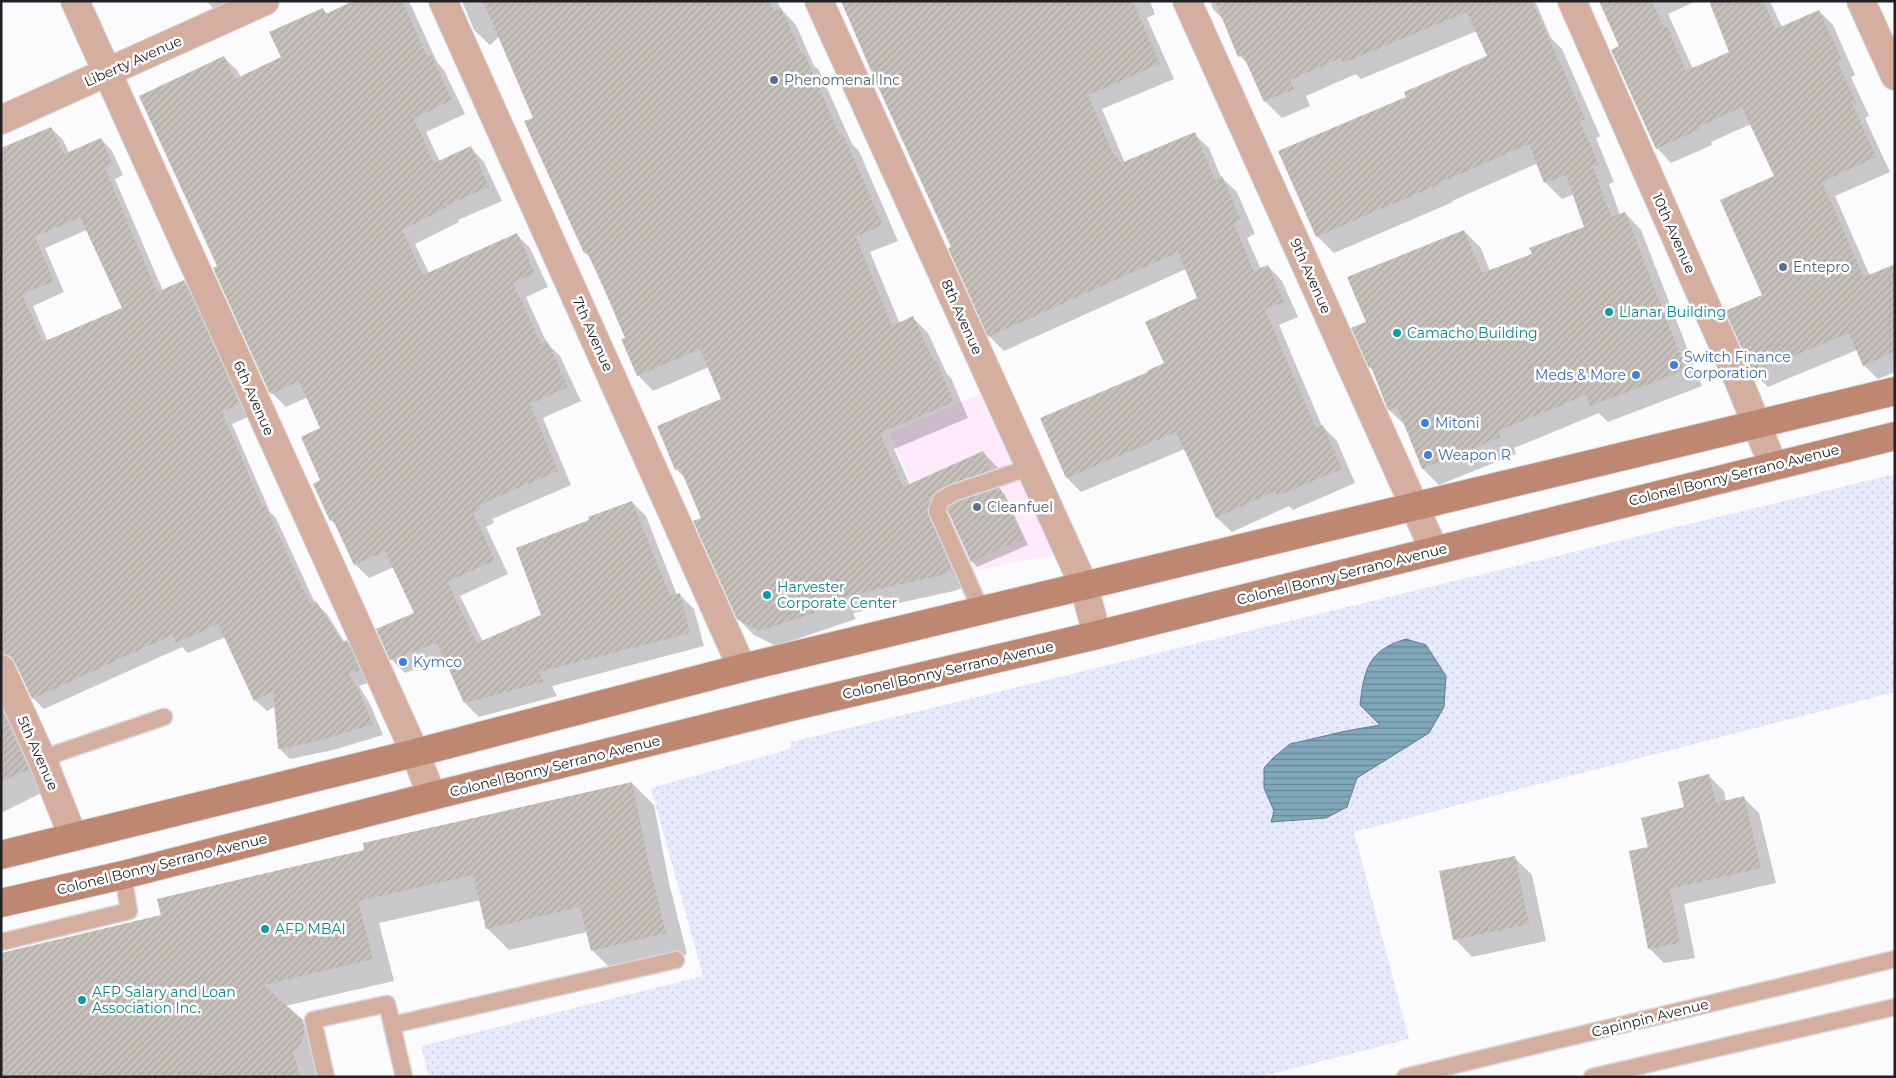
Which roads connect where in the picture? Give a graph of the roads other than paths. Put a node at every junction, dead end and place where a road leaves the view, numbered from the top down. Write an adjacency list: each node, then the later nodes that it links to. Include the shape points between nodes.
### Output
1 (74, 1): 8 (street, 6th Avenue)
2 (265, 1): 8 (street, Liberty Avenue)
3 (443, 1): 21 (street, 7th Avenue)
4 (819, 1): 15 (street, 8th Avenue)
5 (1187, 1): 16 (street, 9th Avenue)
6 (1572, 1): 12 (street, 10th Avenue)
7 (1861, 1): 9 (street)
8 (107, 73): 10 (street, Liberty Avenue); 24 (street, 6th Avenue)
9 (1895, 76)
10 (1, 120)
11 (1895, 391): 12 (main road)
12 (1757, 424): 14 (street, 10th Avenue); 16 (main road)
13 (1895, 436): 14 (main road, Colonel Bonny Serrano Avenue)
14 (1773, 465): 17 (main road, Colonel Bonny Serrano Avenue)
15 (1031, 467): 18 (street, 8th Avenue); 19 (lane, via 941,500 937,512)
16 (1415, 506): 17 (street, 9th Avenue); 18 (main road)
17 (1434, 550): 20 (main road, Colonel Bonny Serrano Avenue)
18 (1084, 586): 19 (main road); 20 (street, 8th Avenue)
19 (981, 610): 21 (main road)
20 (1097, 635): 26 (main road, Colonel Bonny Serrano Avenue)
21 (742, 668): 24 (main road)
22 (1, 669): 25 (street, 5th Avenue)
23 (164, 717): 25 (lane)
24 (415, 752): 26 (street, 6th Avenue); 27 (main road)
25 (43, 760): 27 (street, 5th Avenue)
26 (432, 796): 29 (main road, Colonel Bonny Serrano Avenue)
27 (73, 838): 28 (main road)
28 (1, 855)
29 (123, 875): 30 (main road, Colonel Bonny Serrano Avenue); 31 (lane, via 130,911)
30 (1, 903)
31 (1, 942)
32 (1895, 959): 38 (lane, Capinpin Avenue)
33 (676, 960): 35 (lane)
34 (1895, 1006): 39 (lane)
35 (392, 1024): 36 (lane, via 387,1004 313,1020); 37 (lane)
36 (326, 1077)
37 (404, 1077)
38 (1405, 1077)
39 (1592, 1077)

